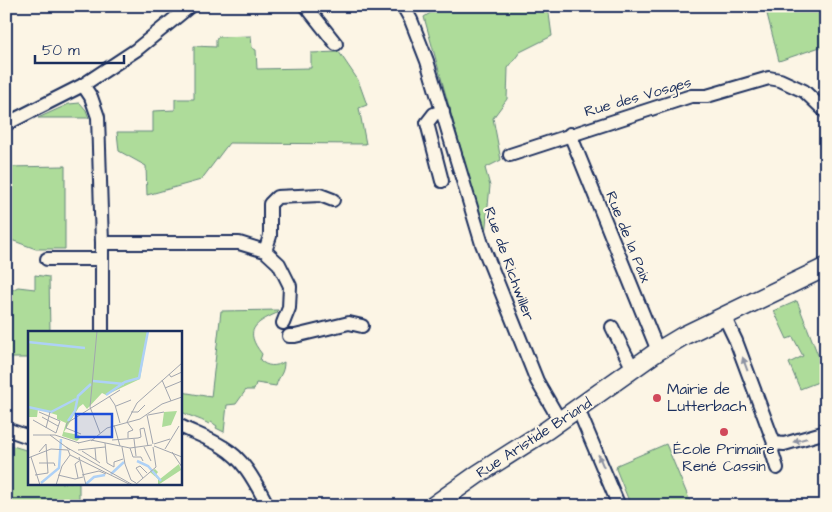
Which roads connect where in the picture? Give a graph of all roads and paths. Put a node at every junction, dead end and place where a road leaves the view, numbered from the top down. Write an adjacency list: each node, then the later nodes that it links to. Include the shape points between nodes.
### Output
1 (190, 6): 5 (street, via 136,50)
2 (306, 6): 4 (street)
3 (403, 6): 6 (street, Rue de Richwiller, via 420,41)
4 (336, 44)
5 (83, 85): 8 (street); 13 (street, via 98,117)
6 (443, 112): 11 (street, via 434,114 427,123); 27 (street, Rue de Richwiller, via 482,244 537,381)
7 (826, 112): 9 (street, Rue des Vosges, via 804,91 769,78 707,96 691,96)
8 (6, 124)
9 (570, 134): 10 (street, Rue des Vosges); 24 (street, Rue de la Paix)
10 (510, 155)
11 (442, 181)
12 (333, 200): 14 (street, via 320,195 277,197 270,204 270,236)
13 (102, 243): 14 (street, via 239,243); 16 (street)
14 (265, 250): 19 (street, via 279,264 290,286 289,308)
15 (47, 259): 16 (street)
16 (102, 259): 22 (street)
17 (826, 267): 18 (main road, Rue Aristide Briand)
18 (724, 316): 24 (main road, Rue Aristide Briand); 32 (street, one-way to 18)
19 (283, 323)
20 (362, 326): 23 (street, via 349,322)
21 (612, 327): 25 (street)
22 (102, 331)
23 (289, 336)
24 (658, 352): 25 (main road, Rue Aristide Briand)
25 (633, 369): 26 (main road, Rue Aristide Briand)
26 (578, 409): 27 (main road, Rue Aristide Briand); 36 (street, one-way to 26)
27 (560, 421): 35 (main road, Rue Aristide Briand)
28 (181, 427): 34 (street, via 223,447 241,462)
29 (6, 429): 31 (street)
30 (826, 432): 32 (street, one-way to 32, via 784,444)
31 (28, 437)
32 (774, 443): 33 (street, via 772,452)
33 (777, 468)
34 (268, 506)
35 (434, 506)
36 (619, 506)

